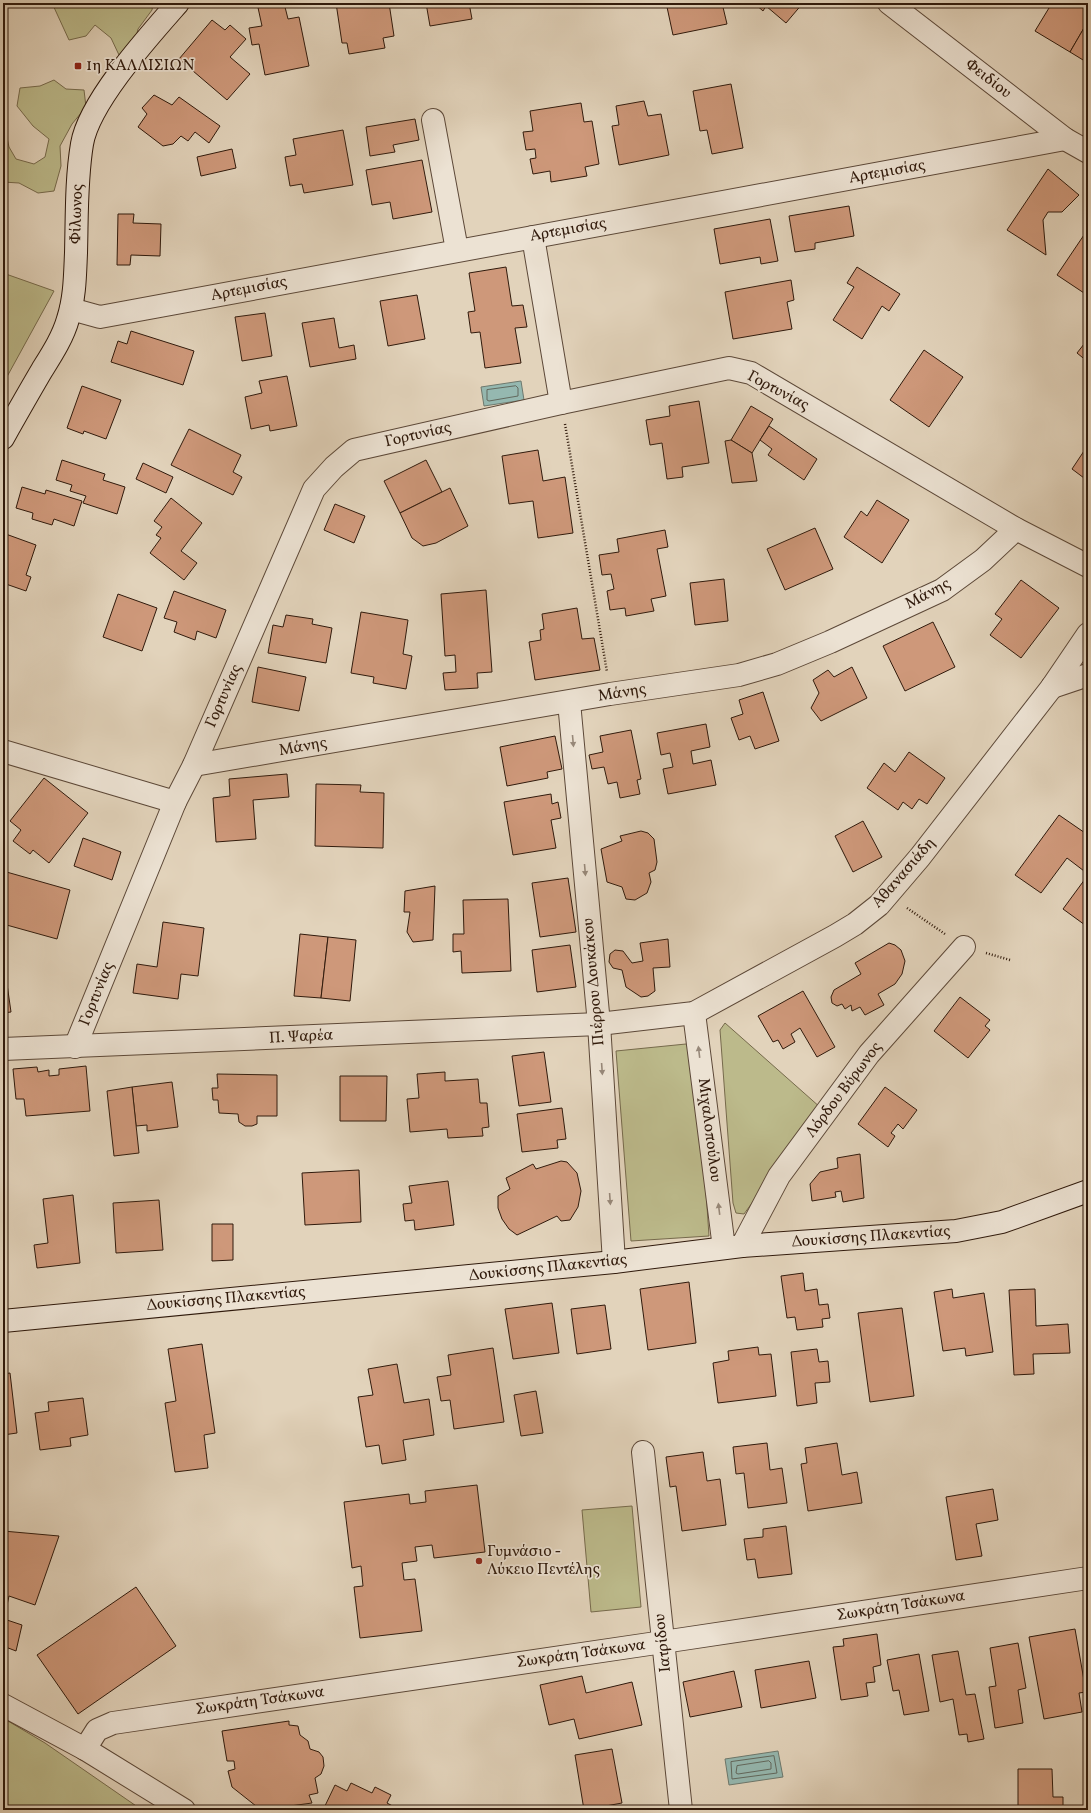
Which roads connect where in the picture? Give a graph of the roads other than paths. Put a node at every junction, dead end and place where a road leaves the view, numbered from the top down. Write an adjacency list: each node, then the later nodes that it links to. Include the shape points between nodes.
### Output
1 (178, 3): 8 (street, Φίλωνος, via 145,40 88,124 79,165 75,278)
2 (889, 3): 4 (street, Φειδίου)
3 (433, 120): 7 (street)
4 (1065, 138): 5 (street, Φειδίου); 6 (street, Αρτεμισίας)
5 (1088, 152)
6 (533, 237): 7 (street, Αρτεμισίας); 9 (street)
7 (457, 250): 8 (street, Αρτεμισίας, via 100,317)
8 (71, 309): 10 (street, Φίλωνος, via 53,352)
9 (561, 403): 11 (street, Γορτυνίας, via 729,368 751,373); 18 (street, Γορτυνίας, via 354,450 334,467 314,489)
10 (3, 438)
11 (1016, 529): 12 (street, Γορτυνίας); 16 (street, Μάνης, via 983,560 942,590 777,664 739,675)
12 (1088, 566)
13 (1088, 634): 15 (street, Αθανασιάδη)
14 (1088, 675): 15 (street)
15 (1052, 687): 21 (street, Αθανασιάδη, via 949,821 880,905 855,924)
16 (569, 702): 18 (street, Μάνης); 22 (street, Πιέρρου Δουκάκου, one-way to 22)
17 (3, 751): 19 (street)
18 (194, 765): 19 (street, Γορτυνίας)
19 (175, 802): 23 (street, Γορτυνίας)
20 (964, 947): 26 (street, Λόρδου Βύρωνος, via 869,1054 779,1176)
21 (694, 1013): 22 (street, Αθανασιάδη); 26 (street, Μιχαλοπούλου, one-way to 21)
22 (599, 1024): 23 (street, Π. Ψαρέα); 27 (street, Πιέρρου Δουκάκου, one-way to 27)
23 (75, 1047): 24 (street, Π. Ψαρέα)
24 (3, 1049)
25 (1088, 1191): 26 (street, Δουκίσσης Πλακεντίας, via 1002,1222 976,1228)
26 (733, 1247): 27 (street, Δουκίσσης Πλακεντίας)
27 (614, 1262): 28 (street, Δουκίσσης Πλακεντίας)
28 (3, 1321)
29 (643, 1452): 31 (street, Ιατρίδου)
30 (1088, 1578): 31 (street, Σωκράτη Τσάκωνα)
31 (663, 1642): 33 (street, Σωκράτη Τσάκωνα, via 113,1723 97,1730); 35 (street, Ιατρίδου)
32 (3, 1704): 33 (street)
33 (85, 1749): 34 (street)
34 (184, 1810)
35 (681, 1810)

